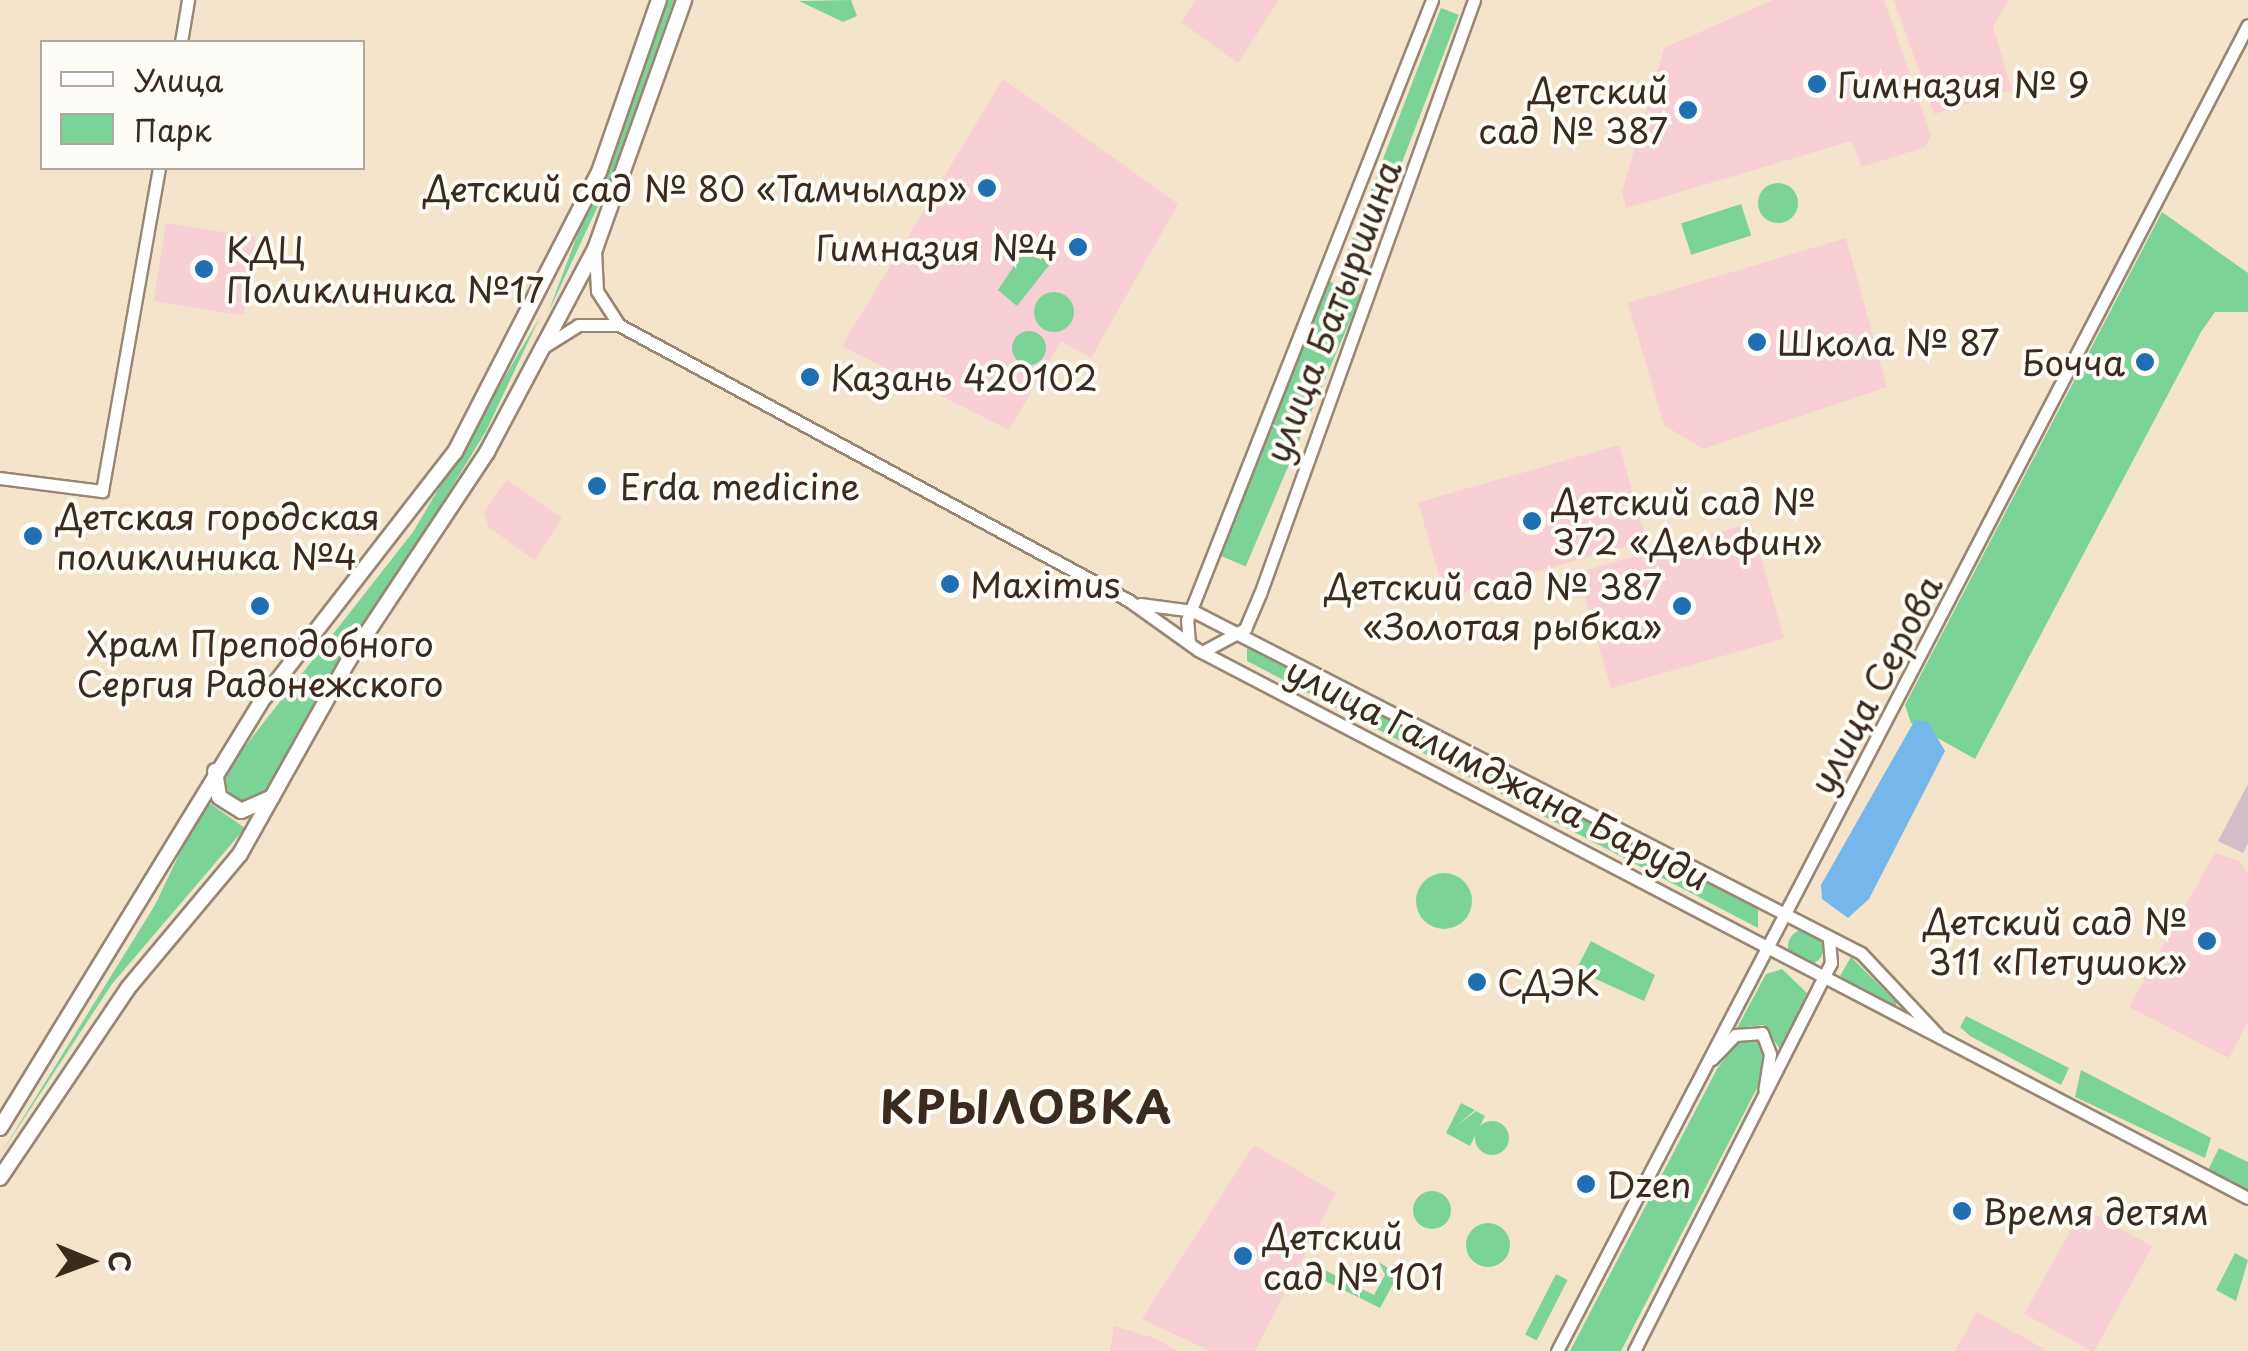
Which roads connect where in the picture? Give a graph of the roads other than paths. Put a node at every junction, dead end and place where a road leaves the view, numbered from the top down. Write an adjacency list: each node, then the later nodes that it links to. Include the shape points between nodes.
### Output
1 (188, 0): 7 (street)
2 (659, 0): 18 (main road, via 598,172 455,452)
3 (684, 0): 10 (main road)
4 (1432, 0): 15 (street, улица Батыршина)
5 (1474, 0): 16 (street, улица Батыршина, via 1260,594)
6 (2248, 25): 8 (street, улица Серова)
7 (181, 40)
8 (2245, 40): 20 (street, улица Серова)
9 (159, 170): 13 (street, via 102,491)
10 (594, 249): 11 (street, via 597,290); 12 (main road)
11 (619, 325): 12 (street, via 578,325); 14 (street)
12 (544, 347): 19 (main road, via 349,660)
13 (0, 478)
14 (1128, 600): 15 (street); 17 (street, улица Галимджана Баруди)
15 (1193, 611): 16 (street, улица Галимджана Баруди); 17 (street, улица Батыршина)
16 (1236, 636): 17 (street); 20 (street, улица Галимджана Баруди)
17 (1197, 648): 22 (street, улица Галимджана Баруди)
18 (214, 770): 19 (main road, via 219,797 241,812 262,806); 27 (main road, via 77,1015)
19 (288, 780): 28 (main road, via 128,988)
20 (1783, 918): 21 (street, улица Галимджана Баруди); 22 (street, улица Серова)
21 (1829, 938): 23 (street); 24 (street, улица Галимджана Баруди, via 1861,953)
22 (1767, 947): 23 (street, улица Галимджана Баруди); 25 (street, улица Серова)
23 (1823, 980): 24 (street, улица Галимджана Баруди); 26 (street)
24 (1956, 1049): 29 (street, улица Галимджана Баруди)
25 (1700, 1072): 26 (street, via 1735,1035 1762,1033 1770,1054); 30 (street, улица Серова)
26 (1762, 1104): 31 (street)
27 (0, 1128)
28 (0, 1178)
29 (2248, 1198)
30 (1557, 1351)
31 (1634, 1351)

